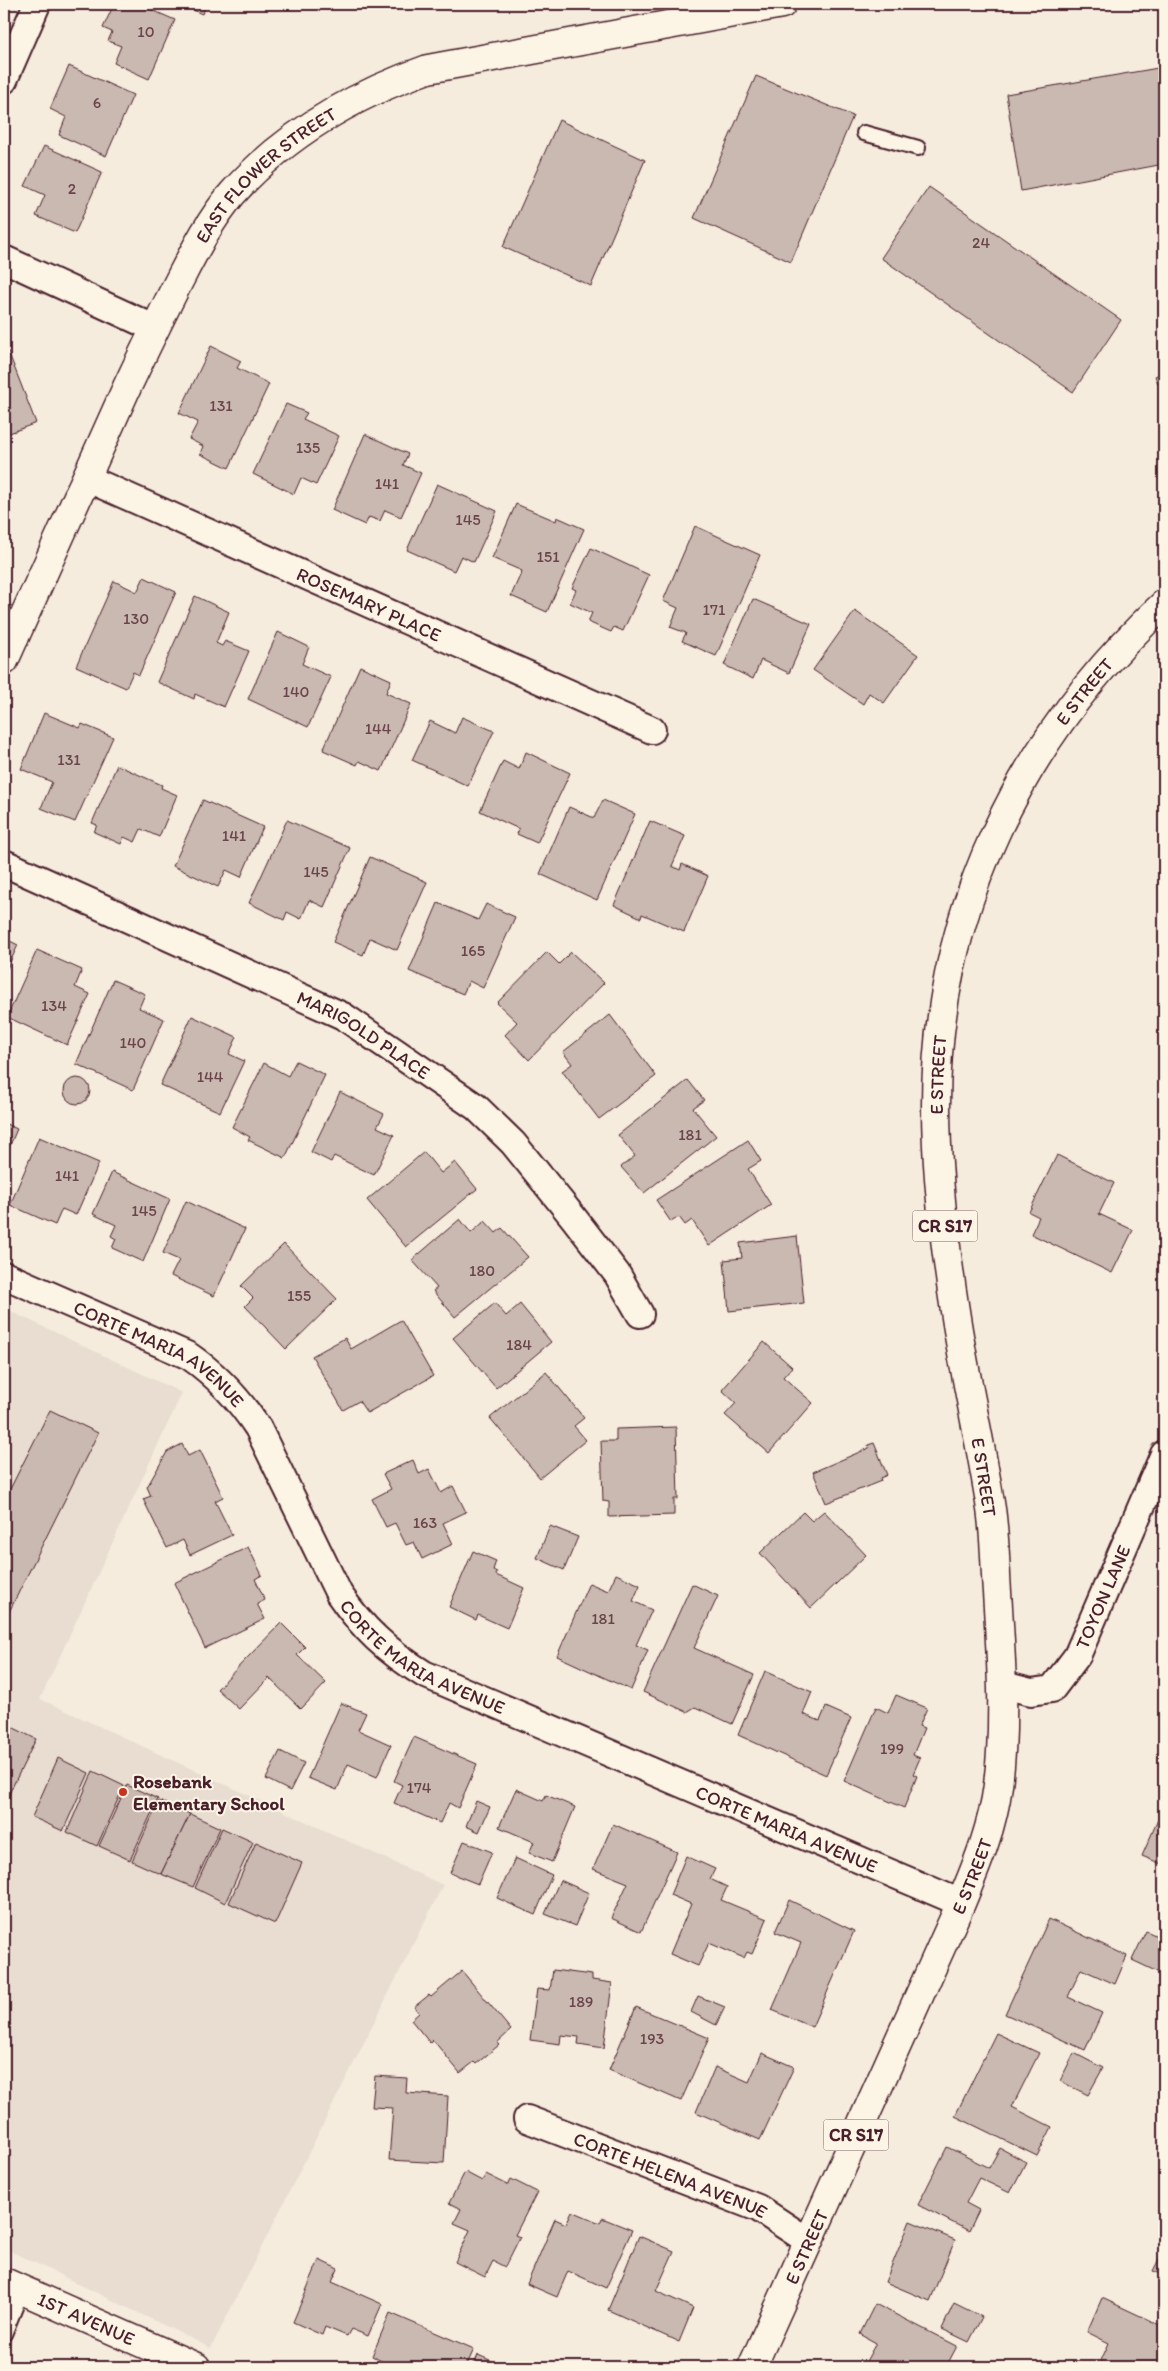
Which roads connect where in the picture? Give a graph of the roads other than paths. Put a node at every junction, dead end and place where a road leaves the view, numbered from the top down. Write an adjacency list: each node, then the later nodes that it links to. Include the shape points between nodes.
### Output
1 (37, 4): 3 (street)
2 (782, 4): 7 (main road, EAST FLOWER STREET, via 428,69 354,99 288,142 233,194 210,222)
3 (4, 80)
4 (864, 134): 5 (lane)
5 (918, 148)
6 (4, 259): 7 (street)
7 (154, 328): 8 (main road, EAST FLOWER STREET)
8 (86, 478): 10 (main road, EAST FLOWER STREET); 11 (street, ROSEMARY PLACE)
9 (1164, 604): 16 (main road, E STREET / CR S17, via 1131,635 1060,719 1004,813 981,866 956,944 944,1004 936,1104 937,1154 955,1311 991,1511)
10 (4, 661)
11 (652, 730)
12 (4, 863): 14 (street, MARIGOLD PLACE, via 343,1016 469,1102 513,1143 560,1201 617,1274)
13 (4, 1275): 17 (street, CORTE MARIA AVENUE, via 189,1356 216,1376 258,1428 339,1594 373,1637 398,1658 430,1676)
14 (640, 1314)
15 (1164, 1454): 16 (street, TOYON LANE, via 1077,1656 1052,1689 1031,1692)
16 (1003, 1685): 17 (main road, E STREET / CR S17, via 998,1786 984,1848)
17 (961, 1903): 19 (main road, E STREET / CR S17)
18 (527, 2119): 19 (street, CORTE HELENA AVENUE, via 758,2208)
19 (808, 2241): 23 (main road, E STREET / CR S17)
20 (13, 2286): 21 (lane); 22 (main road, 1ST AVENUE)
21 (4, 2334)
22 (196, 2367)
23 (752, 2367)

